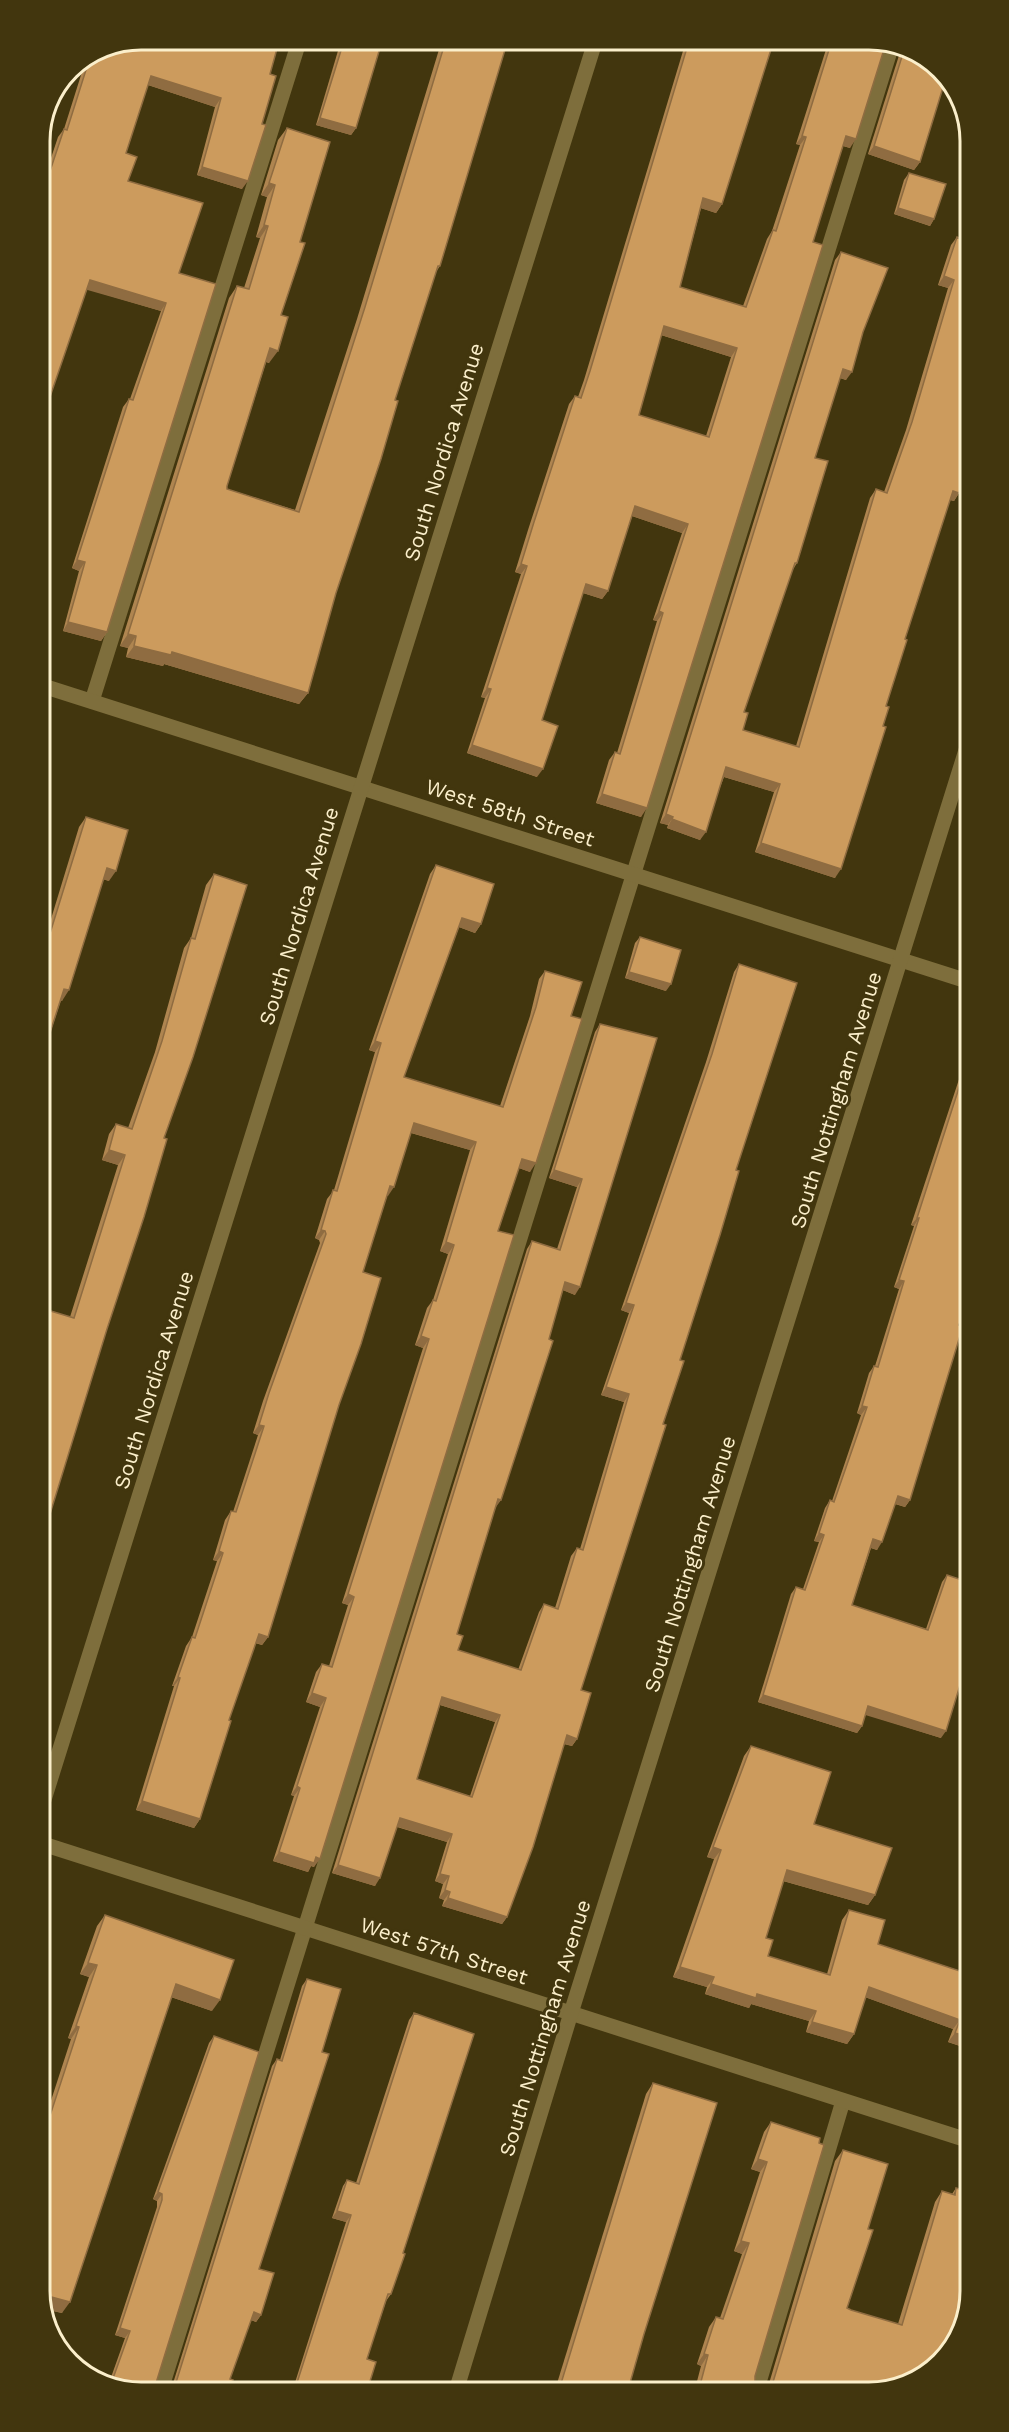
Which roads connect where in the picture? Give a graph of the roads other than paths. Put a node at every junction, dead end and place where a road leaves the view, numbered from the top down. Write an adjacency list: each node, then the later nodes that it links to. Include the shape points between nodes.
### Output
1 (297, 49): 5 (street)
2 (593, 50): 7 (street, South Nordica Avenue)
3 (890, 52): 8 (street)
4 (50, 688): 5 (street, West 58th Street)
5 (92, 701): 7 (street, West 58th Street)
6 (960, 770): 9 (street, South Nottingham Avenue)
7 (361, 787): 8 (street, West 58th Street); 11 (street, South Nordica Avenue)
8 (634, 874): 9 (street, West 58th Street); 13 (street)
9 (902, 960): 10 (street, West 58th Street); 14 (street, South Nottingham Avenue)
10 (960, 979)
11 (49, 1783)
12 (49, 1846): 13 (street, West 57th Street)
13 (305, 1928): 14 (street, West 57th Street); 17 (street)
14 (571, 2013): 15 (street, West 57th Street); 18 (street, South Nottingham Avenue)
15 (843, 2101): 16 (street, West 57th Street); 19 (street)
16 (960, 2139)
17 (163, 2382)
18 (459, 2382)
19 (759, 2382)

